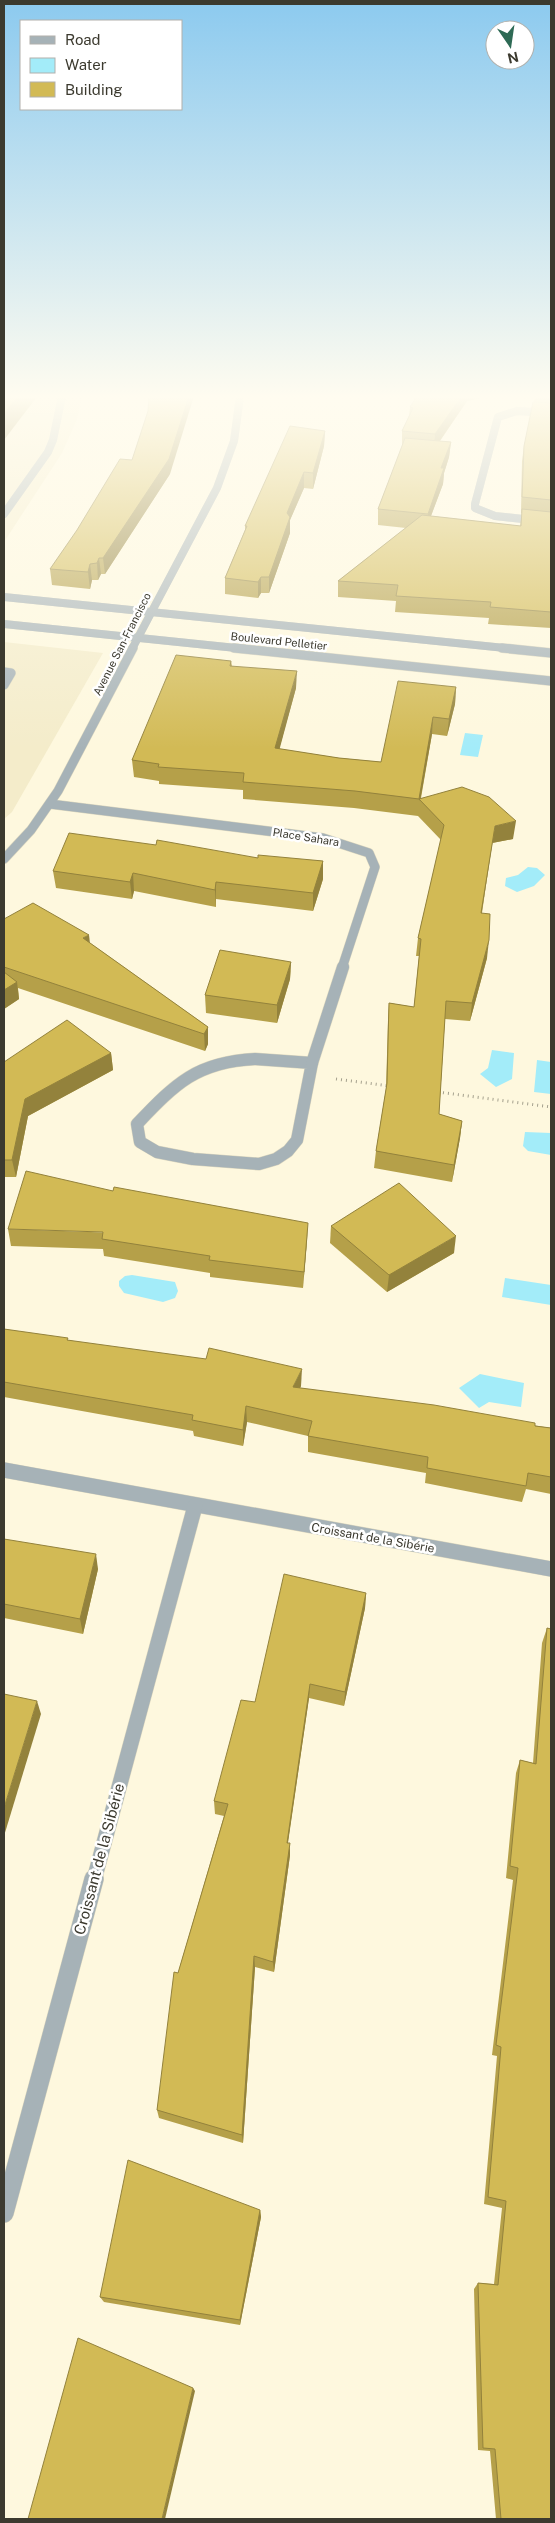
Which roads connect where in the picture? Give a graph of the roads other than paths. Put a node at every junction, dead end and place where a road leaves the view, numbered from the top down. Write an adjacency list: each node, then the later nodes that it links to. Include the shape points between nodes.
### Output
1 (203, 514): 5 (street, Avenue San-Francisco)
2 (486, 514): 3 (street)
3 (551, 522)
4 (4, 597): 5 (street, Boulevard Pelletier)
5 (152, 612): 7 (street, Avenue San-Francisco); 8 (street, Boulevard Pelletier)
6 (4, 624): 7 (street, Boulevard Pelletier)
7 (139, 638): 10 (street, Boulevard Pelletier); 12 (street, Avenue San-Francisco)
8 (551, 653)
9 (4, 672): 11 (street, via 11,673)
10 (551, 681)
11 (4, 685)
12 (50, 804): 13 (street, Avenue San-Francisco); 14 (street, Place Sahara, via 323,838 369,853 375,867)
13 (4, 859)
14 (312, 1063): 14 (street, Place Sahara, via 297,1140 291,1150 279,1158 247,1165 158,1153 140,1142 137,1124 177,1084 204,1066 232,1059 260,1058)
15 (4, 1470): 16 (street, Croissant de la Sibérie)
16 (195, 1506): 17 (street, Croissant de la Sibérie); 18 (street, Croissant de la Sibérie)
17 (551, 1569)
18 (4, 2212)

